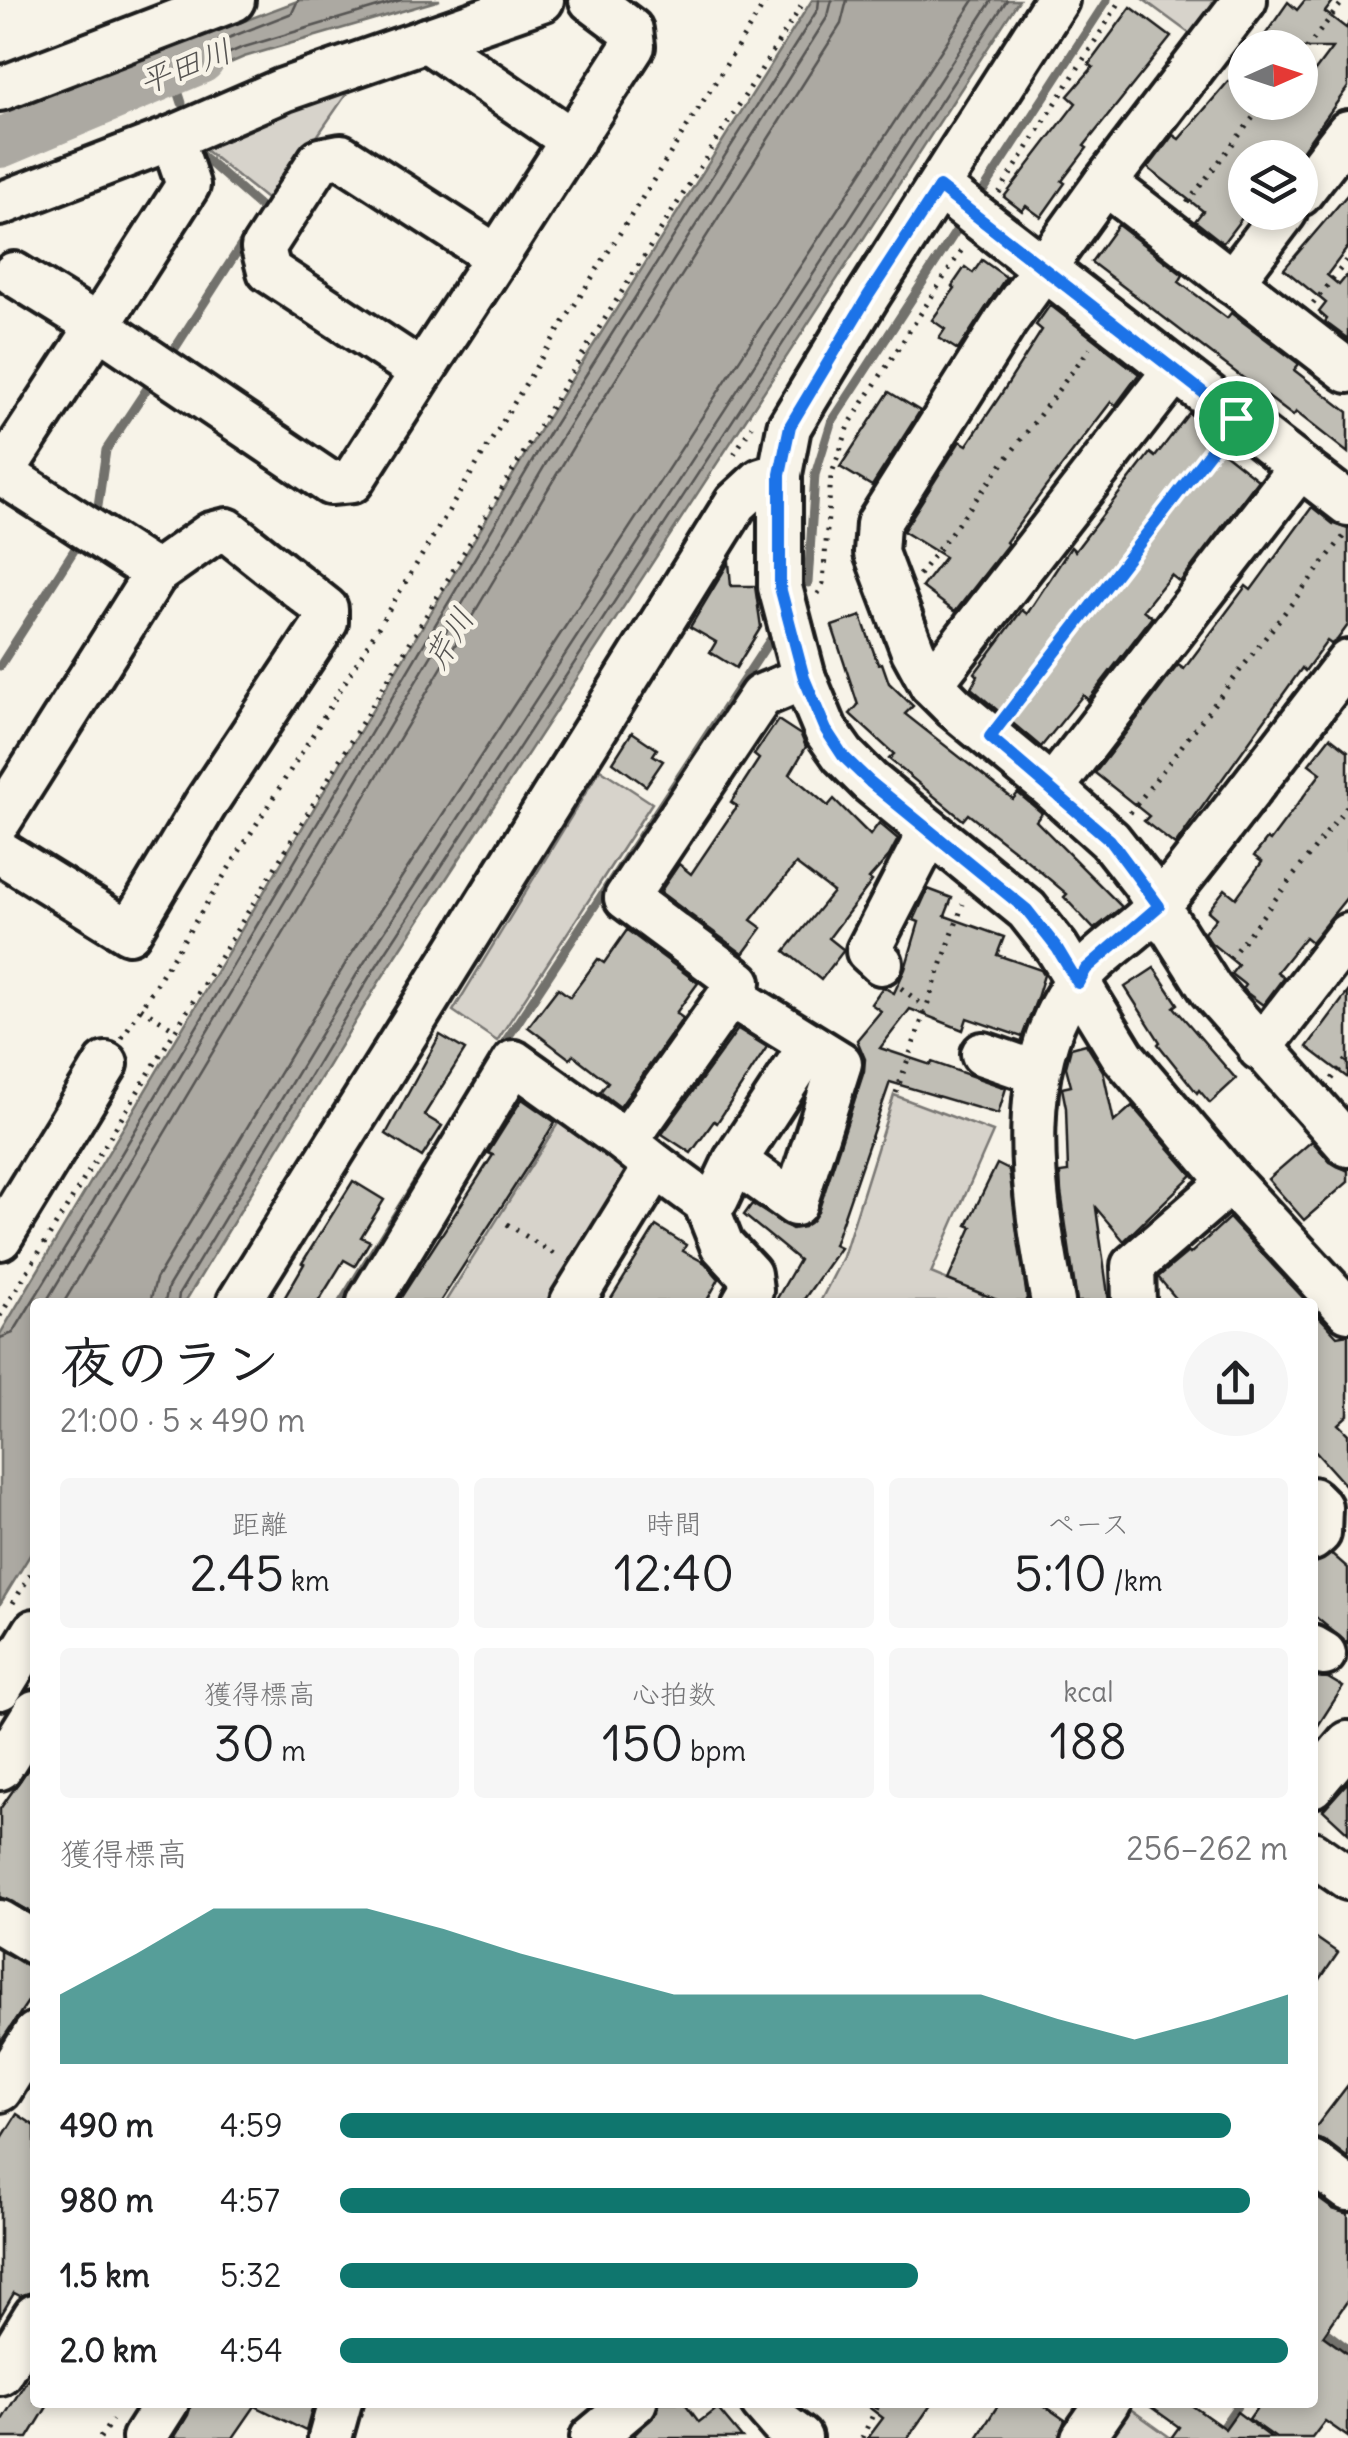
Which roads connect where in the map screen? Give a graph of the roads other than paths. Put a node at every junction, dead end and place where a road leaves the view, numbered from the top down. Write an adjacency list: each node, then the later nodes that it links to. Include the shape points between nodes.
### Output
1 (233, 0): 7 (street)
2 (542, 0): 6 (street)
3 (591, 0): 10 (street, via 631,30 634,46)
4 (1057, 0): 13 (street)
5 (1246, 0): 12 (street)
6 (426, 40): 9 (street); 10 (street)
7 (0, 89)
8 (1348, 132): 11 (street)
9 (172, 138): 14 (street); 20 (street, via 188,185)
10 (573, 141): 16 (street)
11 (1318, 171)
12 (1105, 183): 17 (street); 19 (street)
13 (939, 187): 17 (street); 26 (street, via 790,426)
14 (0, 204)
15 (1272, 230): 19 (street)
16 (497, 256): 23 (street); 23 (street, via 341,156 320,160 263,248 270,271)
17 (1044, 270): 21 (street); 31 (street, via 878,524 876,553)
18 (14, 274): 20 (street)
19 (1232, 282): 22 (street)
20 (98, 326): 23 (street, via 330,484 352,481); 25 (street)
21 (1175, 370): 24 (street); 31 (street)
22 (1348, 371)
23 (422, 372)
24 (1300, 467): 27 (street); 32 (street)
25 (1, 473): 28 (street)
26 (780, 474): 30 (street, via 780,587); 52 (street, via 761,480 736,502)
27 (1348, 504)
28 (156, 573): 33 (street); 35 (street, via 210,534 227,530 326,609 326,622 129,932)
29 (1348, 662): 36 (street)
30 (804, 678): 34 (street, via 843,756); 40 (street, via 761,696 626,898 739,982)
31 (932, 684): 32 (street)
32 (1052, 788): 36 (street, via 1110,840)
33 (0, 820)
34 (930, 831): 38 (street); 39 (street, via 1027,910)
35 (0, 852)
36 (1159, 906): 39 (street); 42 (street, via 1211,990)
37 (1348, 935): 42 (street)
38 (868, 951)
39 (1078, 983): 45 (street); 49 (street, via 1123,1056)
40 (730, 995): 41 (street); 47 (street)
41 (810, 1046): 48 (street); 48 (street, via 840,1063 795,1204)
42 (1260, 1049): 46 (street)
43 (983, 1054): 45 (street)
44 (106, 1064): 51 (street)
45 (1038, 1073): 56 (street, via 1033,1146)
46 (1348, 1145)
47 (641, 1154): 50 (street); 53 (street, via 514,1062); 54 (street)
48 (735, 1161): 50 (street, via 717,1199)
49 (1230, 1182): 57 (street, via 1133,1266); 58 (street)
50 (705, 1202): 55 (street, via 722,1245 749,1274)
51 (0, 1238)
52 (240, 1298)
53 (371, 1298)
54 (574, 1298)
55 (746, 1298)
56 (1051, 1298)
57 (1134, 1298)
58 (1348, 1310)
59 (1318, 1506): 60 (street)
60 (1318, 1534)
61 (22, 1621): 62 (street)
62 (0, 1688)
63 (30, 1720): 65 (street)
64 (1348, 1743): 66 (street)
65 (0, 1768)
66 (1318, 1779)
67 (1318, 1859): 68 (street)
68 (1346, 1883)
69 (0, 1922): 70 (street)
70 (30, 1941)
71 (30, 2042): 72 (street)
72 (0, 2090)
73 (1318, 2166): 74 (street)
74 (1348, 2189)
75 (30, 2324): 76 (street)
76 (0, 2374)
77 (163, 2408): 82 (street)
78 (338, 2408): 83 (street)
79 (628, 2408): 84 (street)
80 (767, 2408): 85 (street)
81 (1104, 2408): 86 (street)
82 (144, 2438)
83 (330, 2438)
84 (592, 2438)
85 (800, 2438)
86 (1083, 2438)

